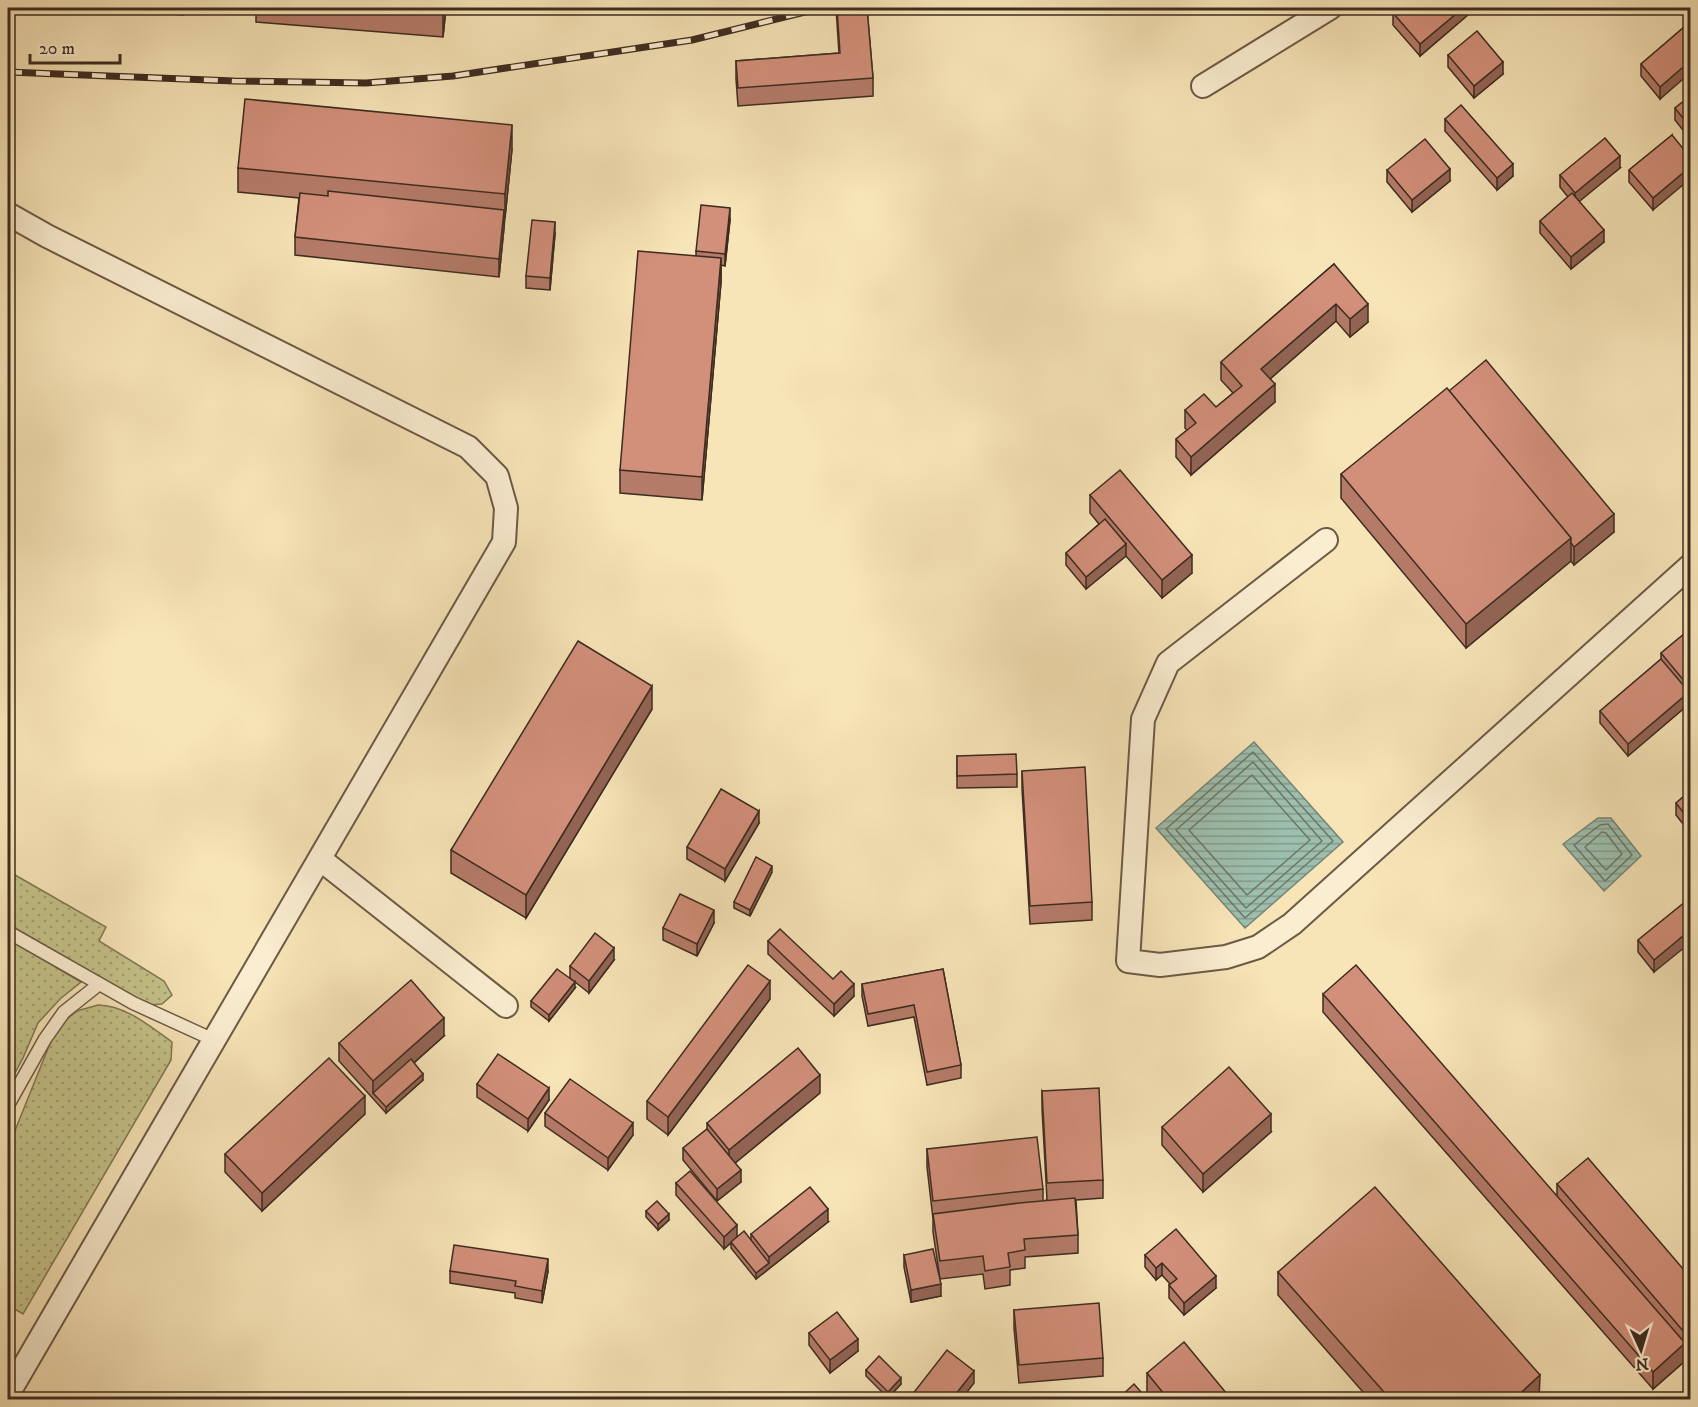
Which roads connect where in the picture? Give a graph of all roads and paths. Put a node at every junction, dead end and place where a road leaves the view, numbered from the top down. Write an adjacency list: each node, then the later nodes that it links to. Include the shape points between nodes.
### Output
1 (1330, 8): 2 (street)
2 (1203, 86)
3 (8, 214): 6 (street, via 468,447 497,476 506,508 504,542)
4 (1326, 540): 5 (street, via 1168,663 1143,718 1128,961 1160,965 1226,957 1258,946 1292,924)
5 (1690, 566)
6 (320, 859): 9 (street); 10 (street)
7 (8, 932): 8 (lane)
8 (98, 985): 10 (lane); 11 (lane, via 64,1012)
9 (506, 1006)
10 (214, 1040): 12 (street)
11 (8, 1105)
12 (8, 1394)

